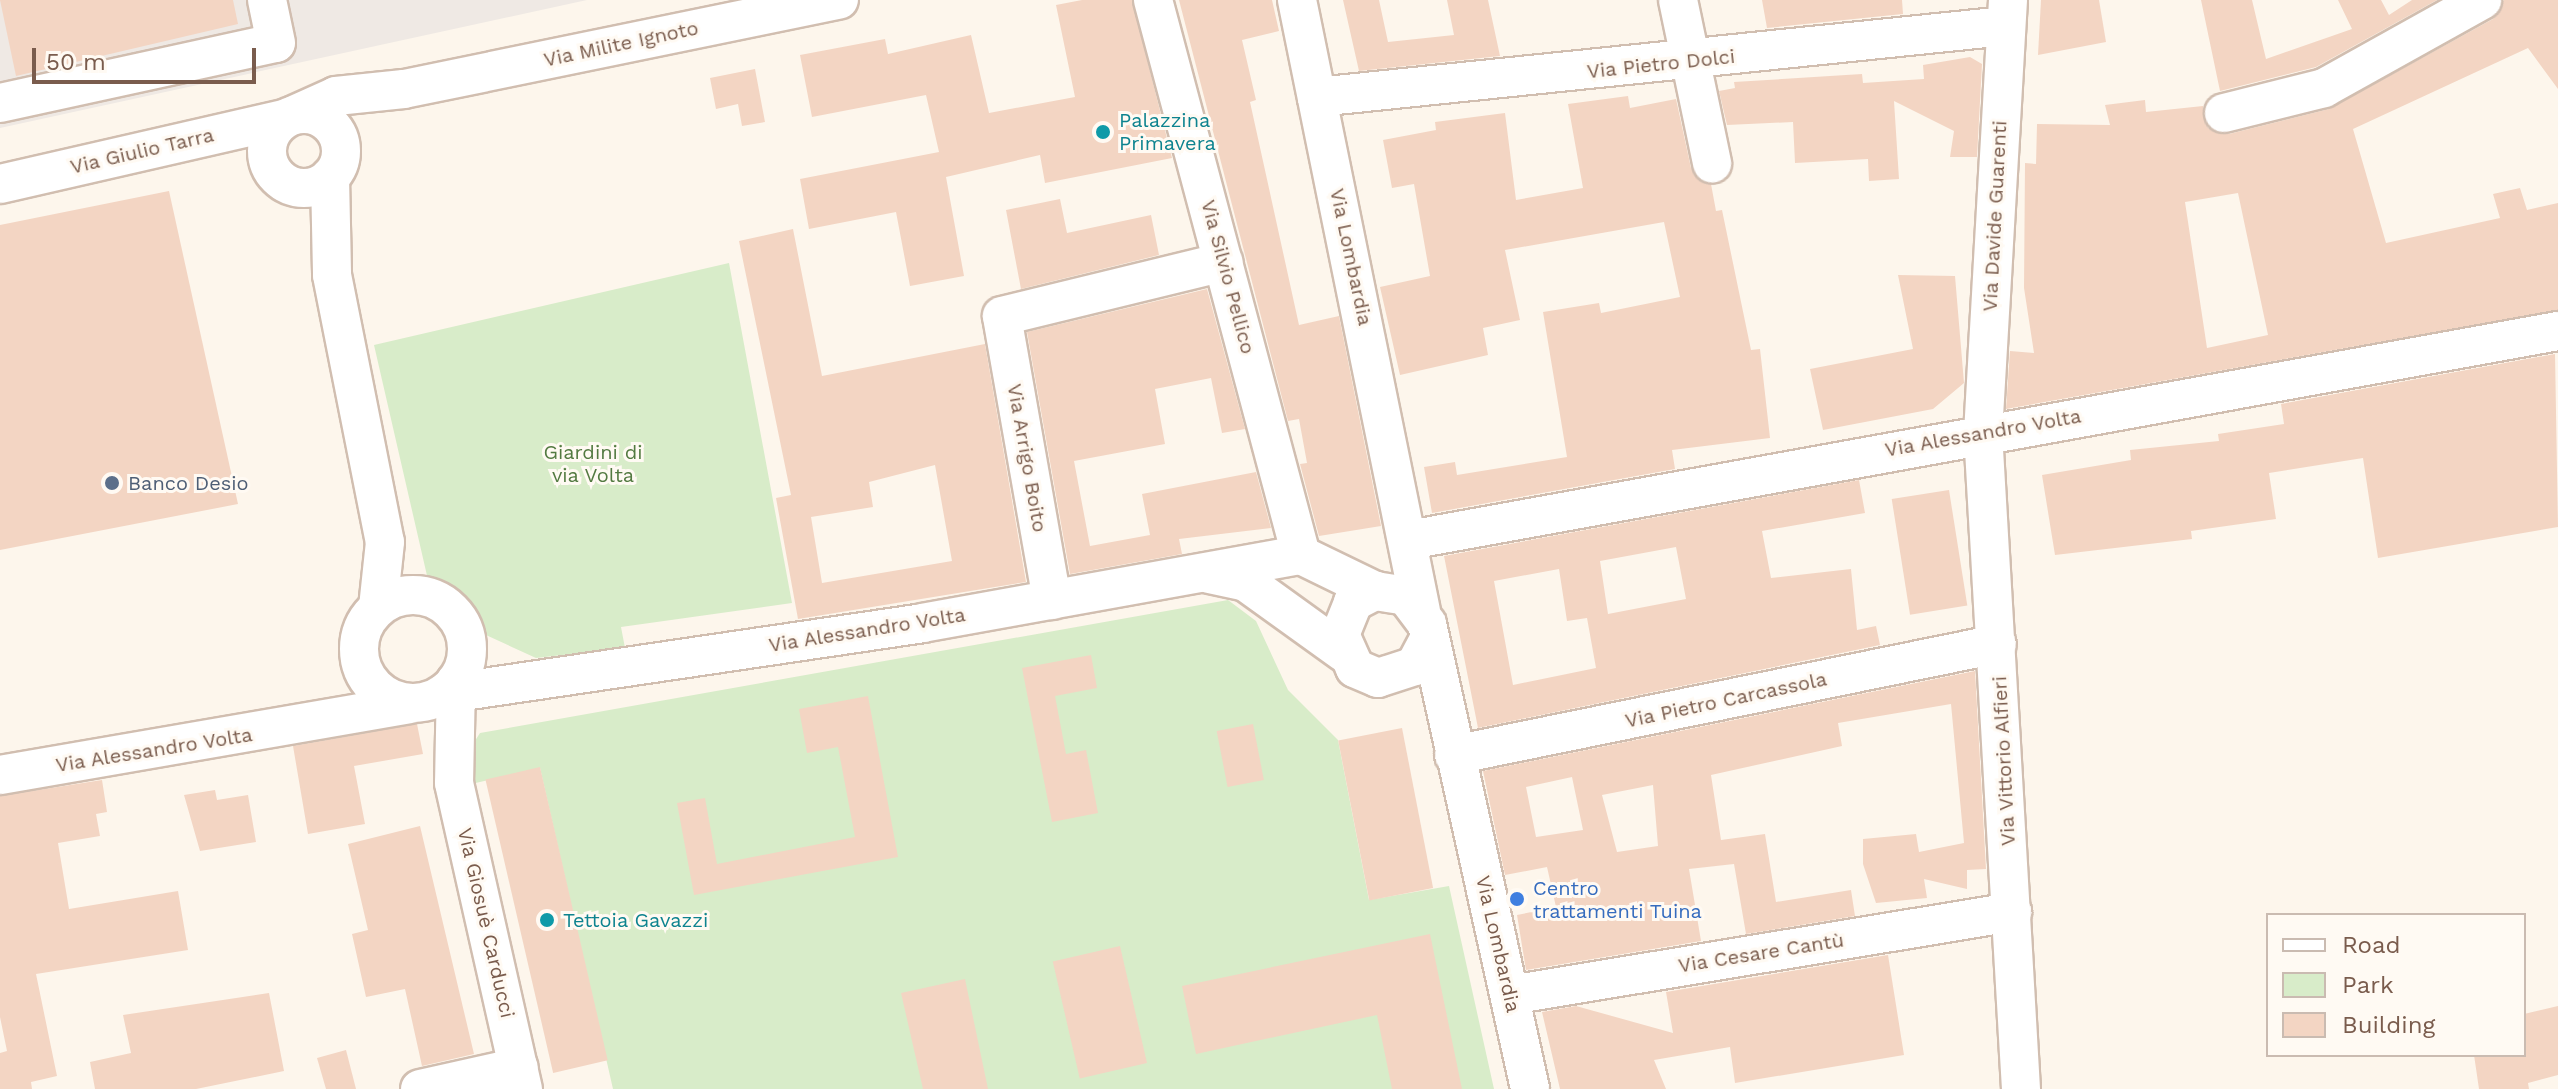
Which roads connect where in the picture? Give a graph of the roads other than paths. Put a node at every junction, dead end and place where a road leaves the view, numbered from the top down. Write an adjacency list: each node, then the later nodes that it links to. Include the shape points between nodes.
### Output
1 (267, 0): 11 (street, via 276,43)
2 (839, 0): 9 (street, Via Milite Ignoto)
3 (1153, 0): 18 (street, Via Silvio Pellico)
4 (1297, 0): 10 (street, Via Lombardia)
5 (1678, 0): 8 (street)
6 (2482, 0): 12 (street, via 2324,88)
7 (2006, 13): 8 (street, Via Pietro Dolci); 21 (street, Via Davide Guarenti)
8 (1692, 62): 10 (street, Via Pietro Dolci); 15 (street)
9 (404, 89): 13 (street, Via Milite Ignoto, via 336,96); 14 (street, Via Milite Ignoto)
10 (1317, 97): 22 (street, Via Lombardia)
11 (0, 103)
12 (2224, 113)
13 (290, 117): 14 (street, via 329,123); 16 (street, Via Giulio Tarra); 17 (street, via 267,152 275,174)
14 (335, 160): 17 (street); 19 (street)
15 (1712, 163)
16 (0, 184)
17 (293, 186): 19 (street)
18 (1224, 262): 23 (street, Via Silvio Pellico); 26 (street, Via Arrigo Boito, via 1002,316)
19 (332, 275): 27 (street)
20 (2558, 331): 21 (street, Via Alessandro Volta)
21 (1983, 432): 22 (street, Via Alessandro Volta); 30 (street, Via Vittorio Alfieri)
22 (1407, 527): 25 (street); 28 (street, Via Lombardia)
23 (1301, 555): 24 (street, Via Alessandro Volta); 25 (street)
24 (1199, 572): 26 (street, Via Alessandro Volta); 31 (street, Via Alessandro Volta, via 1246,582)
25 (1375, 591): 28 (street, via 1400,593); 31 (street, via 1344,616)
26 (1052, 600): 33 (street, Via Alessandro Volta)
27 (395, 601): 29 (street, via 446,606); 32 (street, via 361,632)
28 (1424, 627): 34 (street, via 1415,666); 37 (street, Via Lombardia)
29 (469, 643): 33 (street); 35 (street)
30 (1997, 644): 37 (street, Via Pietro Carcassola); 40 (street, Via Vittorio Alfieri)
31 (1343, 652): 34 (street, Via Lombardia, via 1355,668)
32 (362, 668): 35 (street, via 378,691); 36 (street)
33 (533, 678): 35 (street, Via Alessandro Volta)
34 (1378, 678): 39 (street, Via Lombardia, via 1422,714)
35 (437, 695): 36 (street, Via Alessandro Volta); 42 (street, Via Giosuè Carducci)
36 (308, 724): 38 (street, Via Alessandro Volta)
37 (1454, 755): 39 (street, Via Lombardia)
38 (0, 775)
39 (1464, 799): 41 (street, Via Lombardia)
40 (2012, 912): 41 (street, Via Cesare Cantù); 45 (street, Via Vittorio Alfieri)
41 (1510, 995): 44 (street, Via Lombardia)
42 (521, 1078): 43 (street)
43 (420, 1089)
44 (1530, 1089)
45 (2021, 1089)

